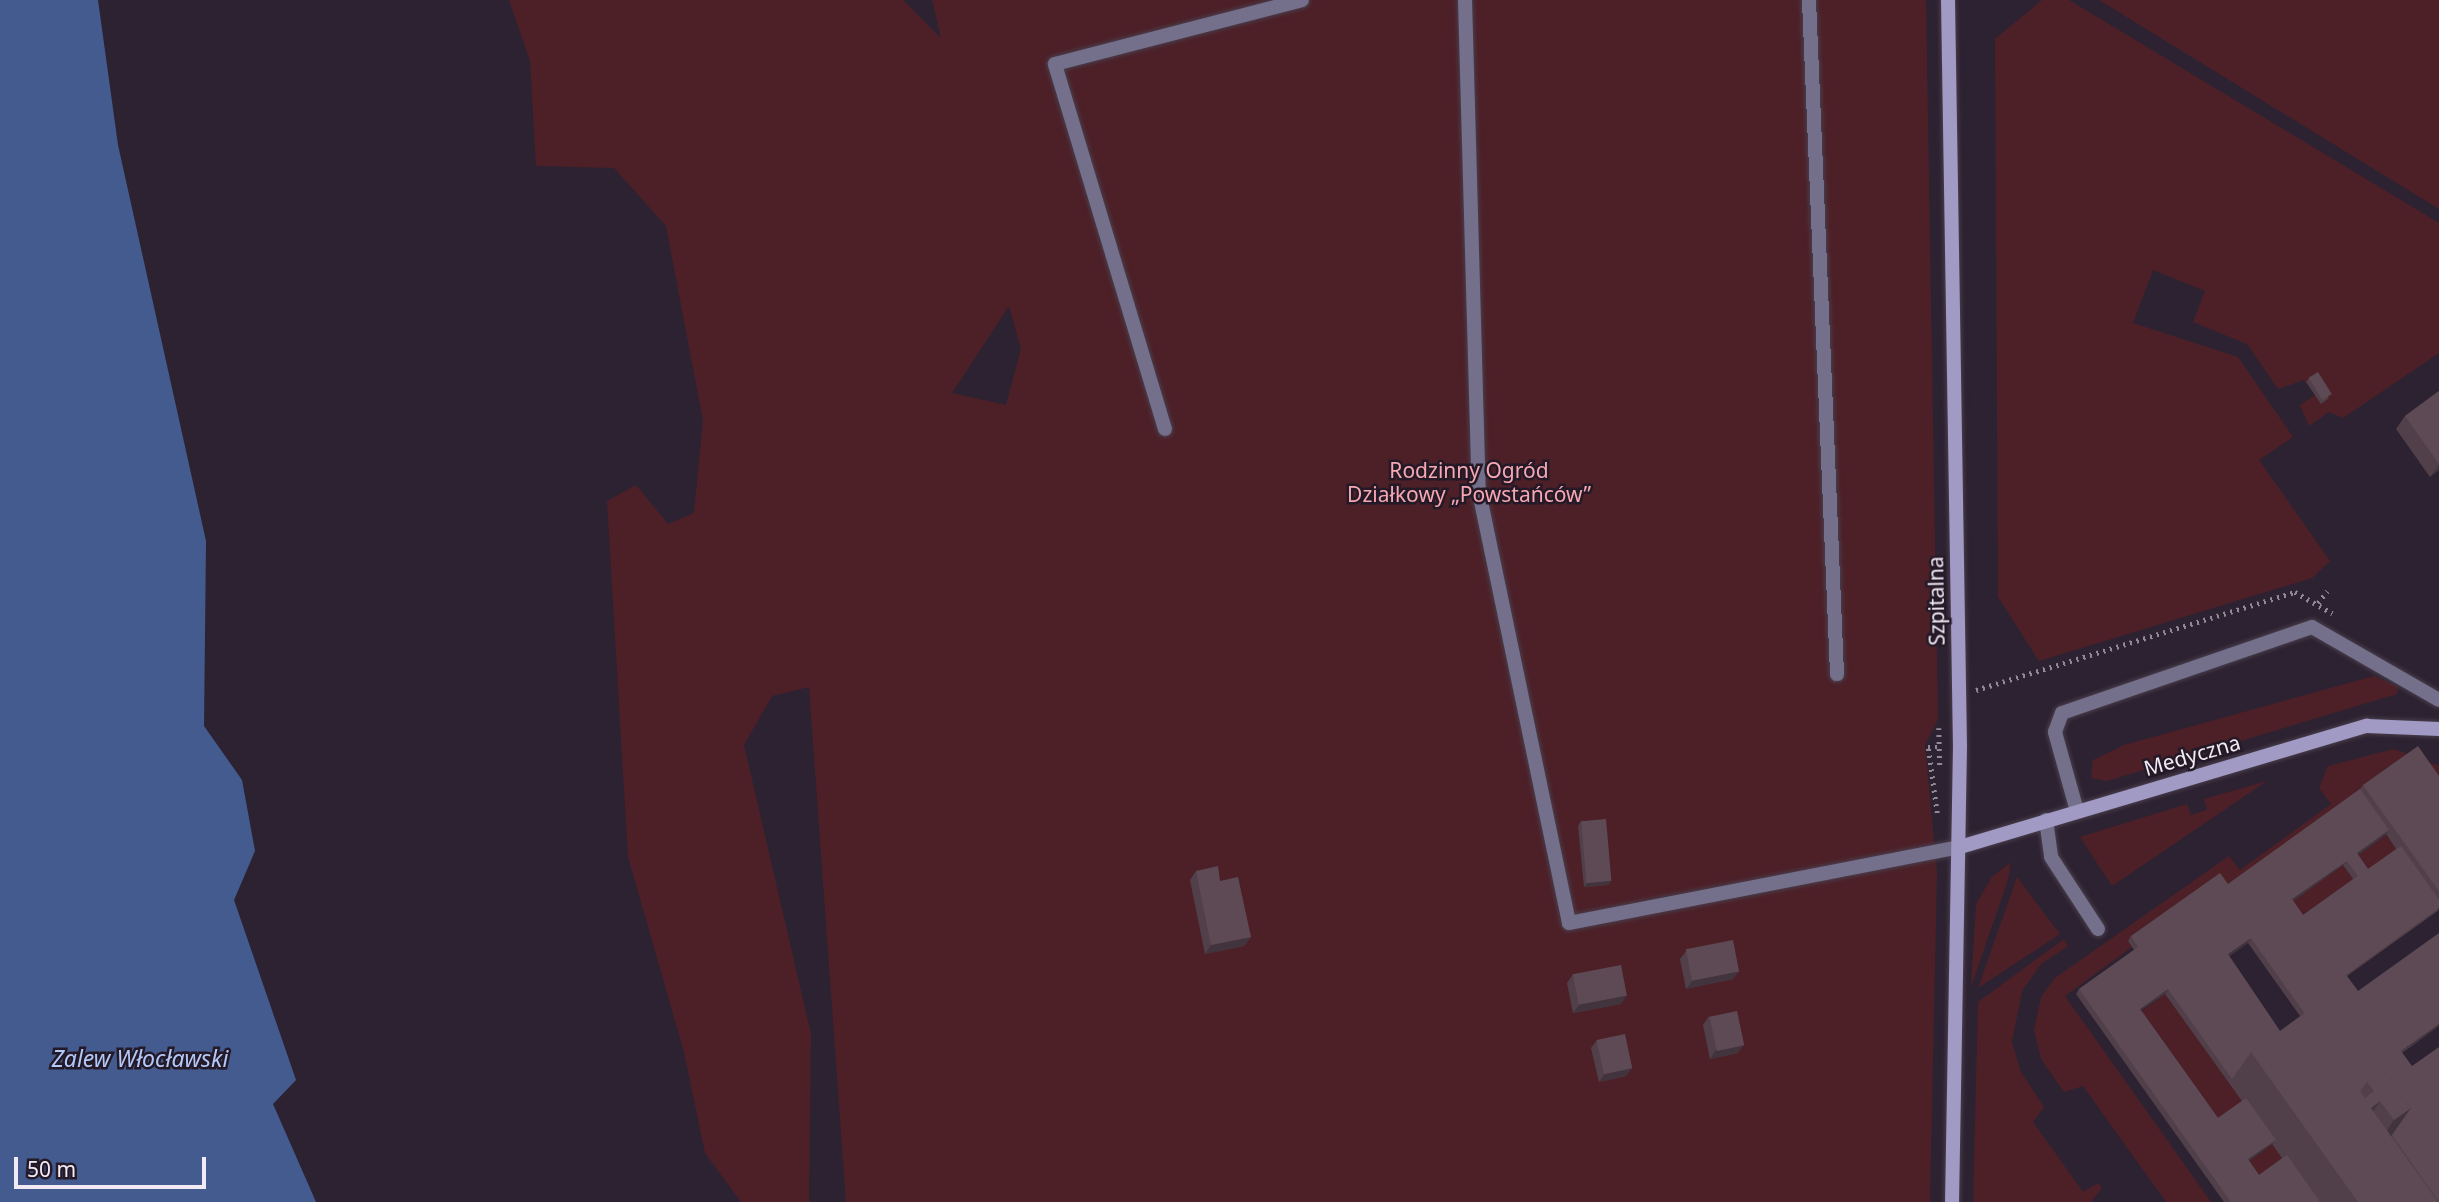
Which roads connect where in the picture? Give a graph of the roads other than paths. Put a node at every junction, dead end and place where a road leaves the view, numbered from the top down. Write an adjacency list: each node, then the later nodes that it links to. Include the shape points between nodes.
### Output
1 (1302, 0): 5 (lane, via 1055,64)
2 (1465, 0): 11 (lane, via 1479,492 1569,923)
3 (1809, 0): 6 (lane)
4 (1948, 0): 11 (street, Szpitalna)
5 (1165, 429)
6 (1837, 674)
7 (2439, 700): 9 (lane, via 2312,627 2062,713 2055,732)
8 (2439, 729): 9 (street, Medyczna, via 2367,726)
9 (2077, 811): 10 (street, Medyczna)
10 (2046, 820): 11 (street, Medyczna); 12 (lane, via 2051,857)
11 (1960, 846): 13 (street, Szpitalna)
12 (2098, 929)
13 (1952, 1202)

